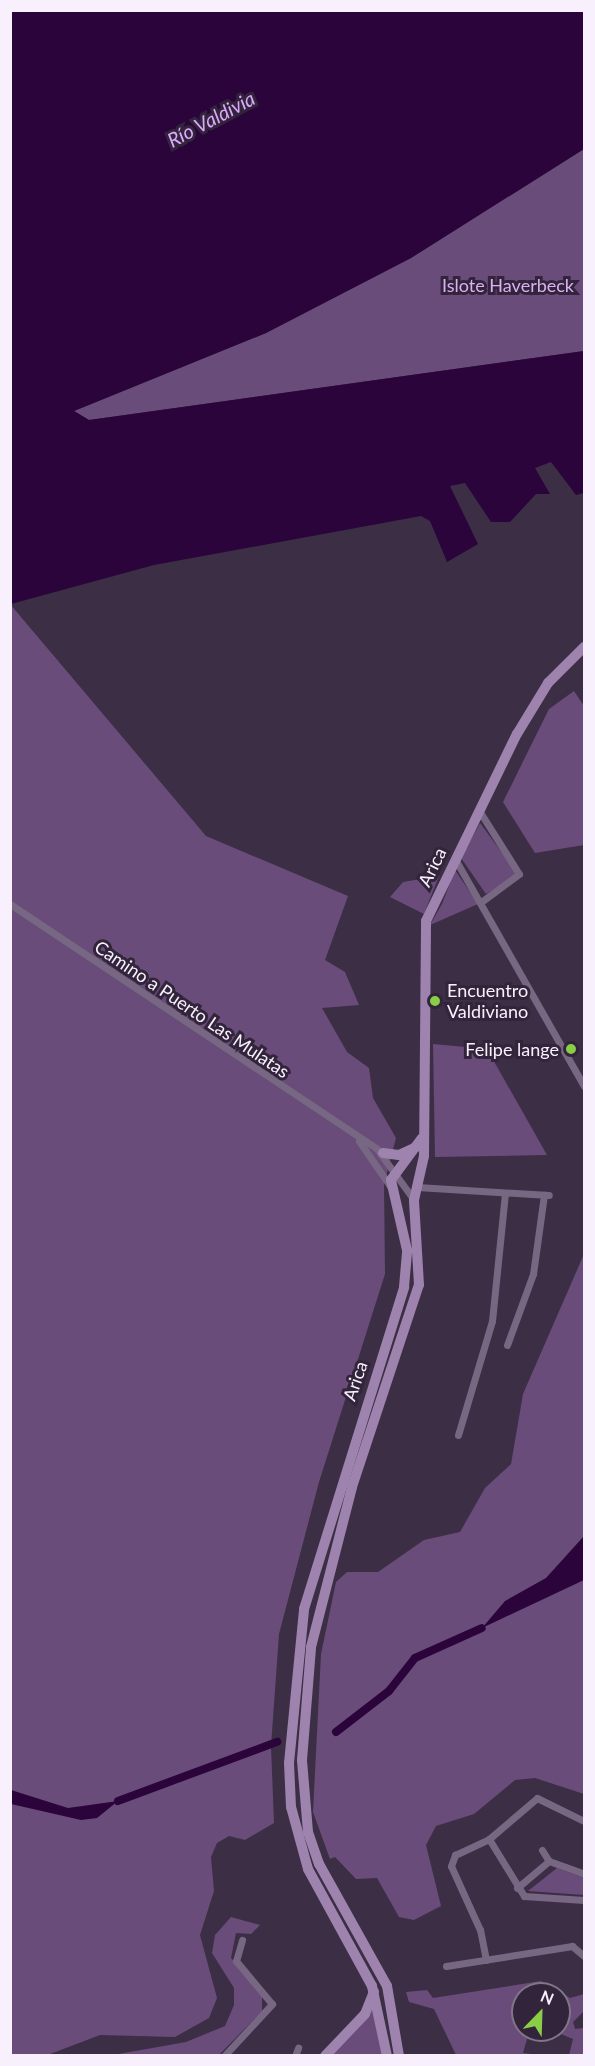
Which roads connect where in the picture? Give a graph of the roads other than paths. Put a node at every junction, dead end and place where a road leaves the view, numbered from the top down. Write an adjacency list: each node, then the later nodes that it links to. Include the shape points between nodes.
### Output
1 (585, 647): 2 (main road, Arica, via 549,683)
2 (480, 812): 3 (main road, Arica); 4 (street, via 519,874)
3 (454, 858): 4 (street); 8 (main road, Arica, via 425,930)
4 (481, 902): 6 (street)
5 (10, 904): 7 (street, Camino a Puerto Las Mulatas)
6 (585, 1086)
7 (357, 1139): 9 (street, Camino a Puerto Las Mulatas); 11 (street, Camino a Puerto Las Mulatas)
8 (420, 1141): 9 (main road, via 399,1155); 10 (main road); 12 (main road, Arica)
9 (383, 1154): 10 (street, Camino a Puerto Las Mulatas)
10 (397, 1171): 11 (main road); 14 (street, Camino a Puerto Las Mulatas)
11 (390, 1186): 28 (main road, Arica, via 407,1250 404,1287 348,1451 298,1643 288,1763 293,1816 308,1869)
12 (417, 1186): 13 (street); 14 (main road, Arica)
13 (505, 1194): 15 (street, via 547,1195 533,1274); 16 (street, via 492,1322)
14 (414, 1200): 32 (main road, Arica, via 421,1254 416,1300 352,1487 311,1647 302,1760 308,1832 319,1864 387,1986)
15 (507, 1345)
16 (458, 1436)
17 (585, 1821): 18 (street, via 537,1798)
18 (489, 1839): 22 (street); 26 (street, via 454,1855 451,1866 480,1930)
19 (542, 1850): 20 (street)
20 (549, 1862): 21 (street); 22 (street)
21 (585, 1874)
22 (518, 1888): 23 (street, via 535,1899)
23 (585, 1900)
24 (242, 1940): 29 (street, via 236,1961 272,2004)
25 (585, 1956): 26 (street, via 572,1946)
26 (486, 1960): 27 (street)
27 (446, 1966)
28 (374, 1992): 30 (main road, via 365,2014); 31 (main road, Arica)
29 (224, 2055)
30 (325, 2055)
31 (387, 2055)
32 (399, 2055)

